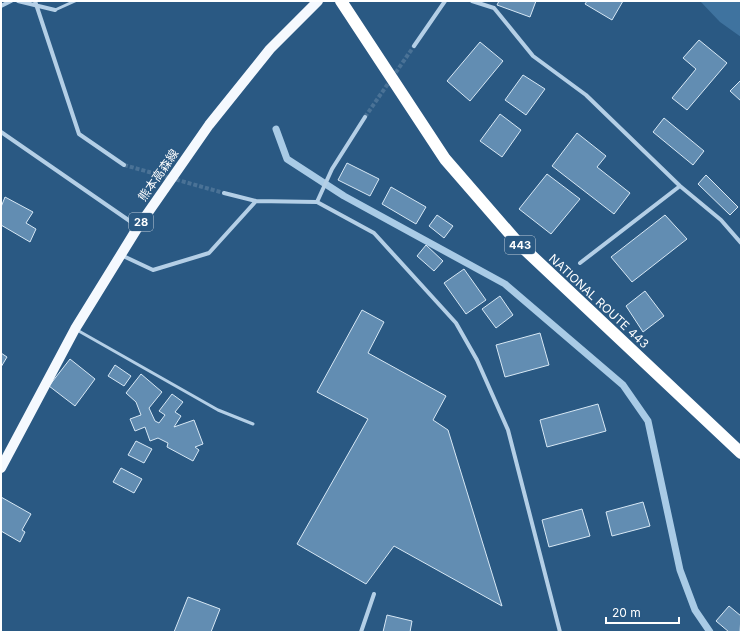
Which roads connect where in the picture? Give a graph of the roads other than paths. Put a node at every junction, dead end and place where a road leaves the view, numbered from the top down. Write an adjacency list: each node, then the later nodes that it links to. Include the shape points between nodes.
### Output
1 (11, 1): 9 (street)
2 (18, 1): 10 (street)
3 (35, 1): 10 (street)
4 (76, 1): 11 (lane)
5 (318, 1): 20 (main road, 熊本高森線 / 28, via 270,49 209,125)
6 (341, 1): 26 (highway, NATIONAL ROUTE 443 / 443, via 445,159 518,243)
7 (445, 1): 12 (street)
8 (472, 1): 16 (street, via 494,8 534,56 586,95)
9 (1, 6)
10 (38, 7): 11 (street); 15 (street, via 78,134)
11 (56, 10)
12 (414, 46)
13 (365, 117): 19 (street, via 329,175)
14 (1, 132): 20 (street)
15 (124, 165)
16 (680, 186): 21 (street, via 721,220); 23 (street)
17 (224, 193): 18 (street)
18 (256, 201): 19 (street); 22 (street, via 209,253 153,270)
19 (317, 202): 30 (street, via 374,233 456,322 477,360 508,430)
20 (138, 227): 22 (main road, 熊本高森線 / 28)
21 (741, 243)
22 (120, 255): 24 (main road, 熊本高森線 / 28)
23 (580, 263)
24 (75, 330): 25 (lane, via 218,410); 27 (main road, 熊本高森線 / 28)
25 (252, 424)
26 (741, 453)
27 (1, 468)
28 (374, 594): 29 (street)
29 (361, 632)
30 (560, 632)

